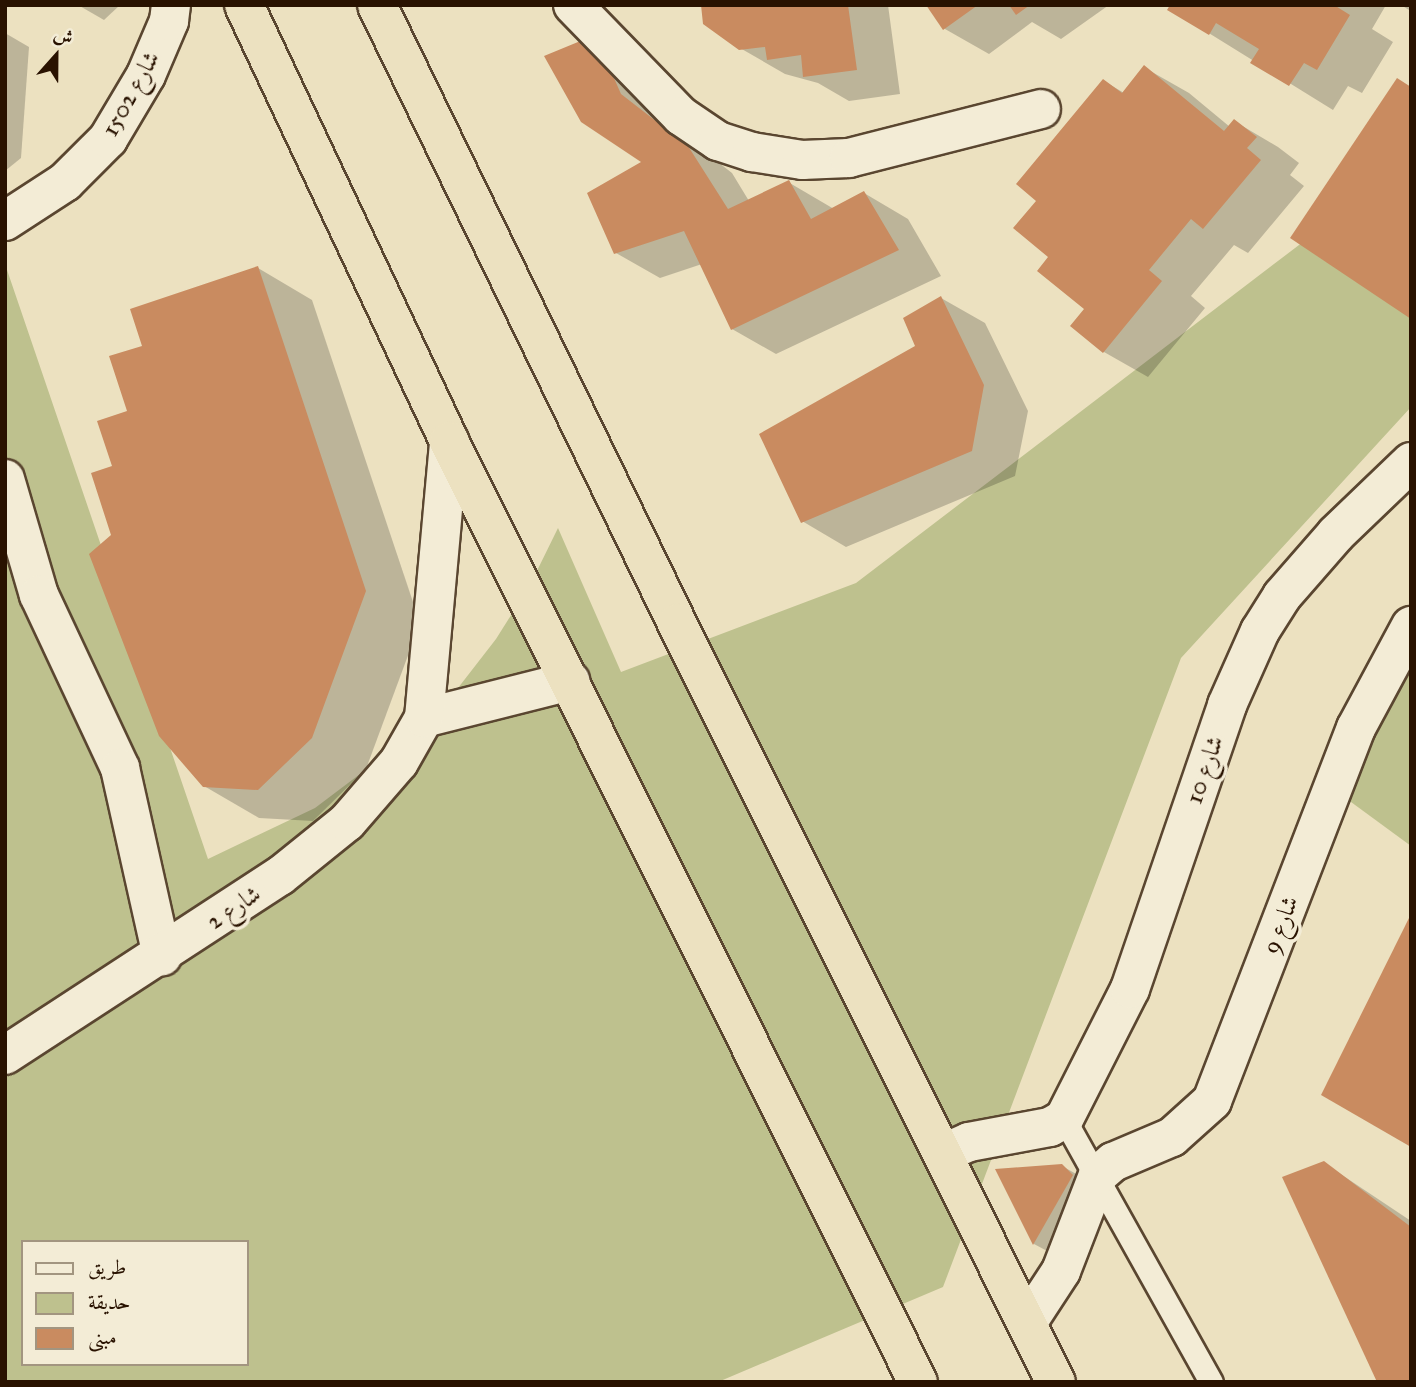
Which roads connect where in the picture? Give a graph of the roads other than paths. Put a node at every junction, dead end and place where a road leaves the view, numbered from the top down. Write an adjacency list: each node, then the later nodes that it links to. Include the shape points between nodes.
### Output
1 (171, 5): 6 (street, شارع 1502, via 146,75 108,139 65,182)
2 (244, 5): 7 (highway)
3 (377, 5): 16 (highway, via 677,623)
4 (573, 5): 5 (street, via 681,116 718,141 752,152 802,160 849,158)
5 (1041, 109)
6 (5, 221)
7 (449, 441): 11 (highway); 12 (street, شارع 2)
8 (1411, 462): 15 (street, شارع 10, via 1336,534 1282,596 1260,631 1227,705 1130,989)
9 (5, 479): 13 (street, via 39,595 120,768)
10 (1411, 626): 17 (street, شارع 9, via 1356,727 1212,1101 1172,1137 1113,1162)
11 (570, 681): 12 (street); 19 (highway)
12 (424, 718): 13 (street, شارع 2, via 399,762 347,822 281,876)
13 (162, 956): 14 (street, شارع 2)
14 (5, 1055)
15 (1064, 1119): 16 (street, via 1050,1127 969,1143); 17 (lane)
16 (944, 1153): 18 (highway)
17 (1098, 1175): 18 (street, via 1061,1271); 21 (lane)
18 (1027, 1323): 20 (highway)
19 (918, 1382)
20 (1056, 1382)
21 (1211, 1382)

